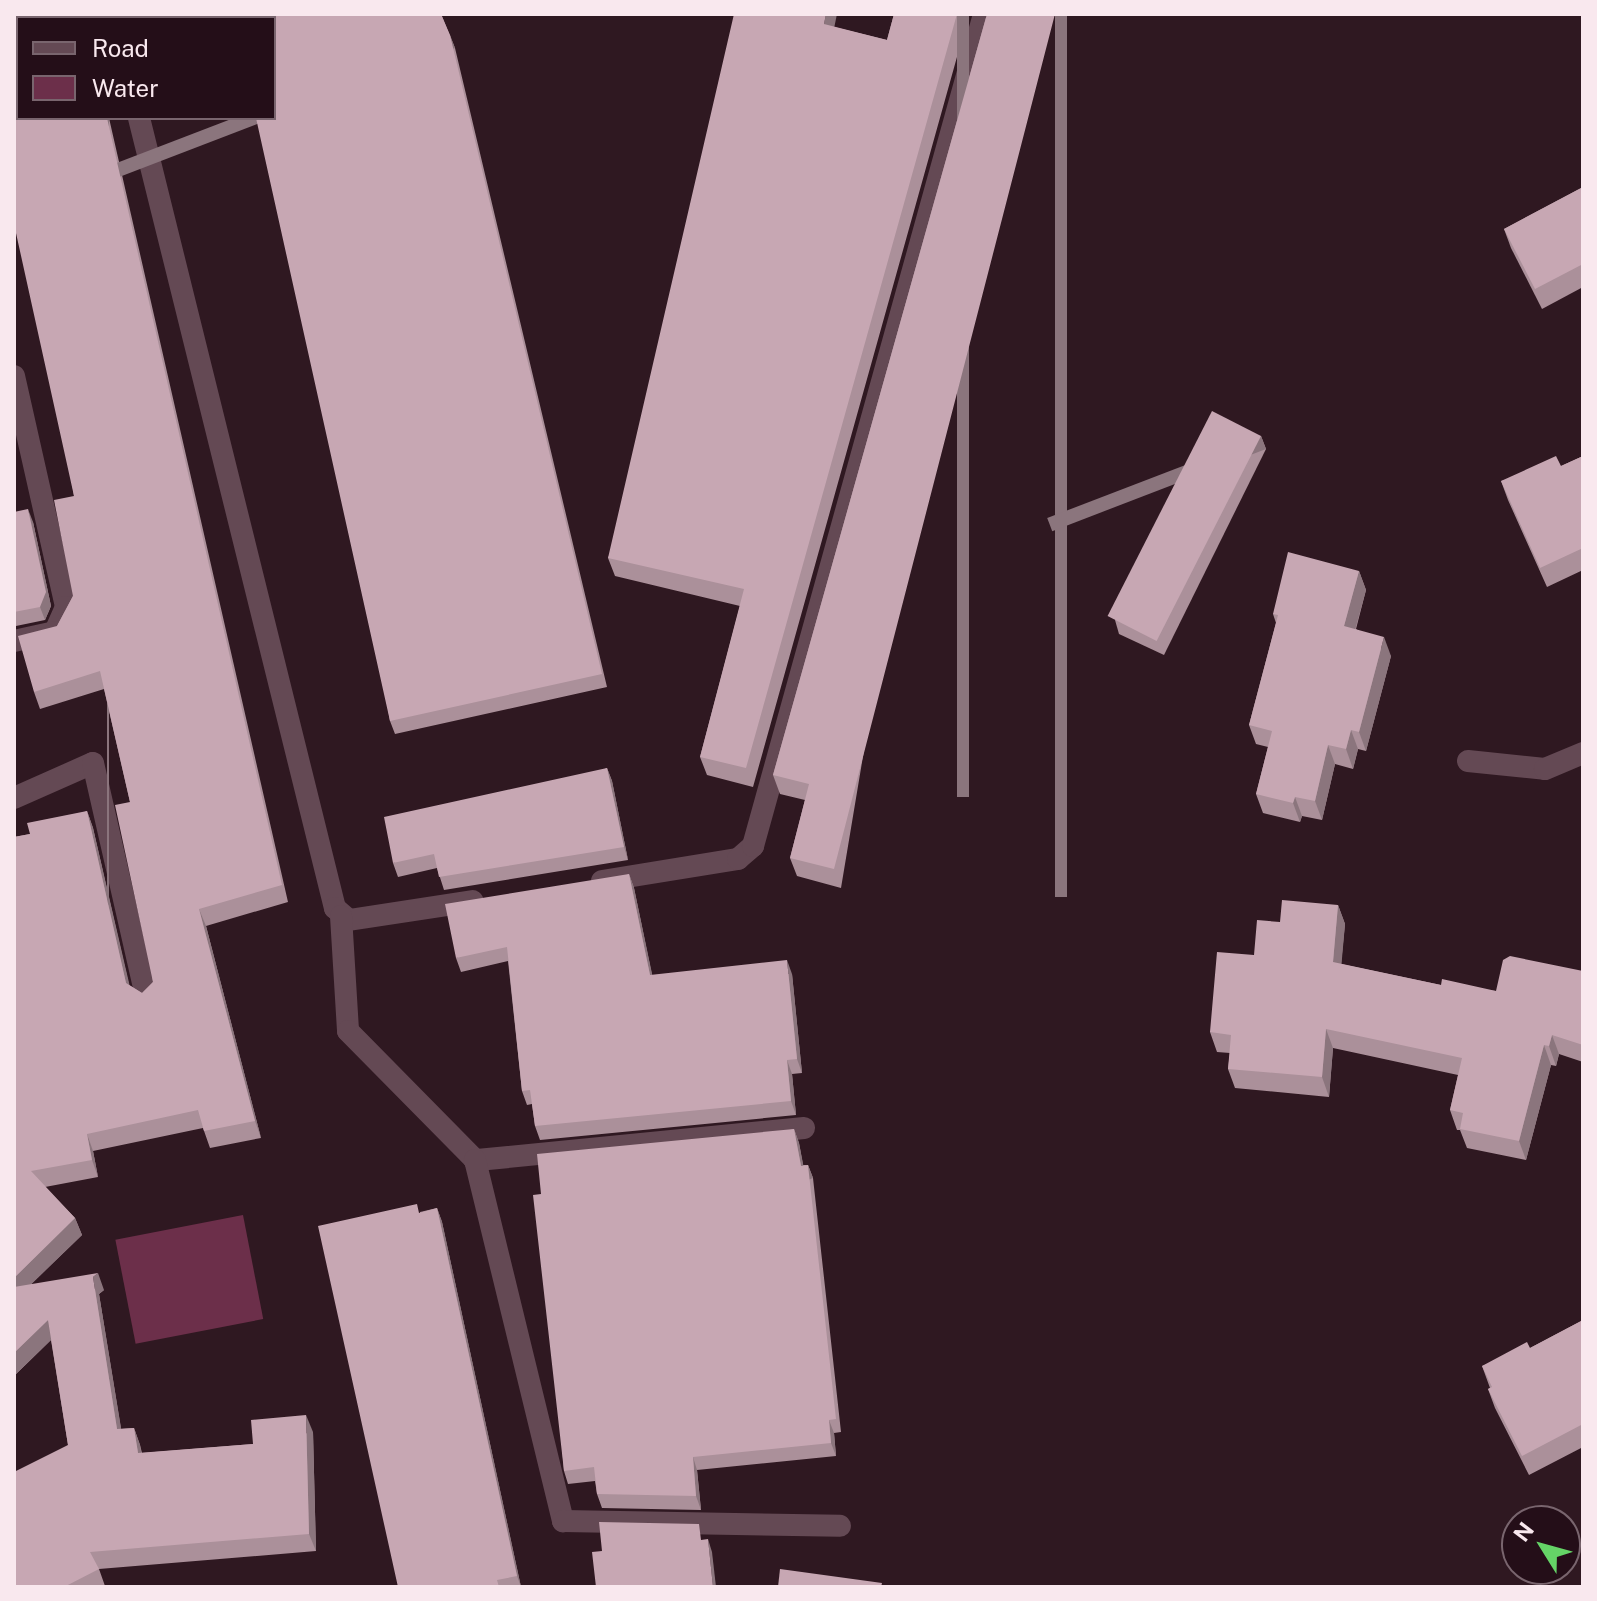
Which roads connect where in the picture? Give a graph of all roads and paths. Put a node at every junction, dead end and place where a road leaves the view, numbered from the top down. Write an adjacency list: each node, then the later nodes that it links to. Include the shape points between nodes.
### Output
1 (984, 14): 8 (street, via 753,846 738,859)
2 (140, 120): 10 (street)
3 (14, 376): 4 (street, via 66,607 55,632)
4 (14, 641)
5 (1583, 753): 6 (street, via 1545,769)
6 (1468, 761)
7 (14, 798): 11 (street, via 93,763)
8 (582, 884)
9 (489, 898): 10 (street, via 349,920)
10 (341, 916): 13 (street, via 348,1031)
11 (146, 996)
12 (804, 1128): 13 (street)
13 (475, 1160): 14 (street, via 563,1521)
14 (840, 1526)

